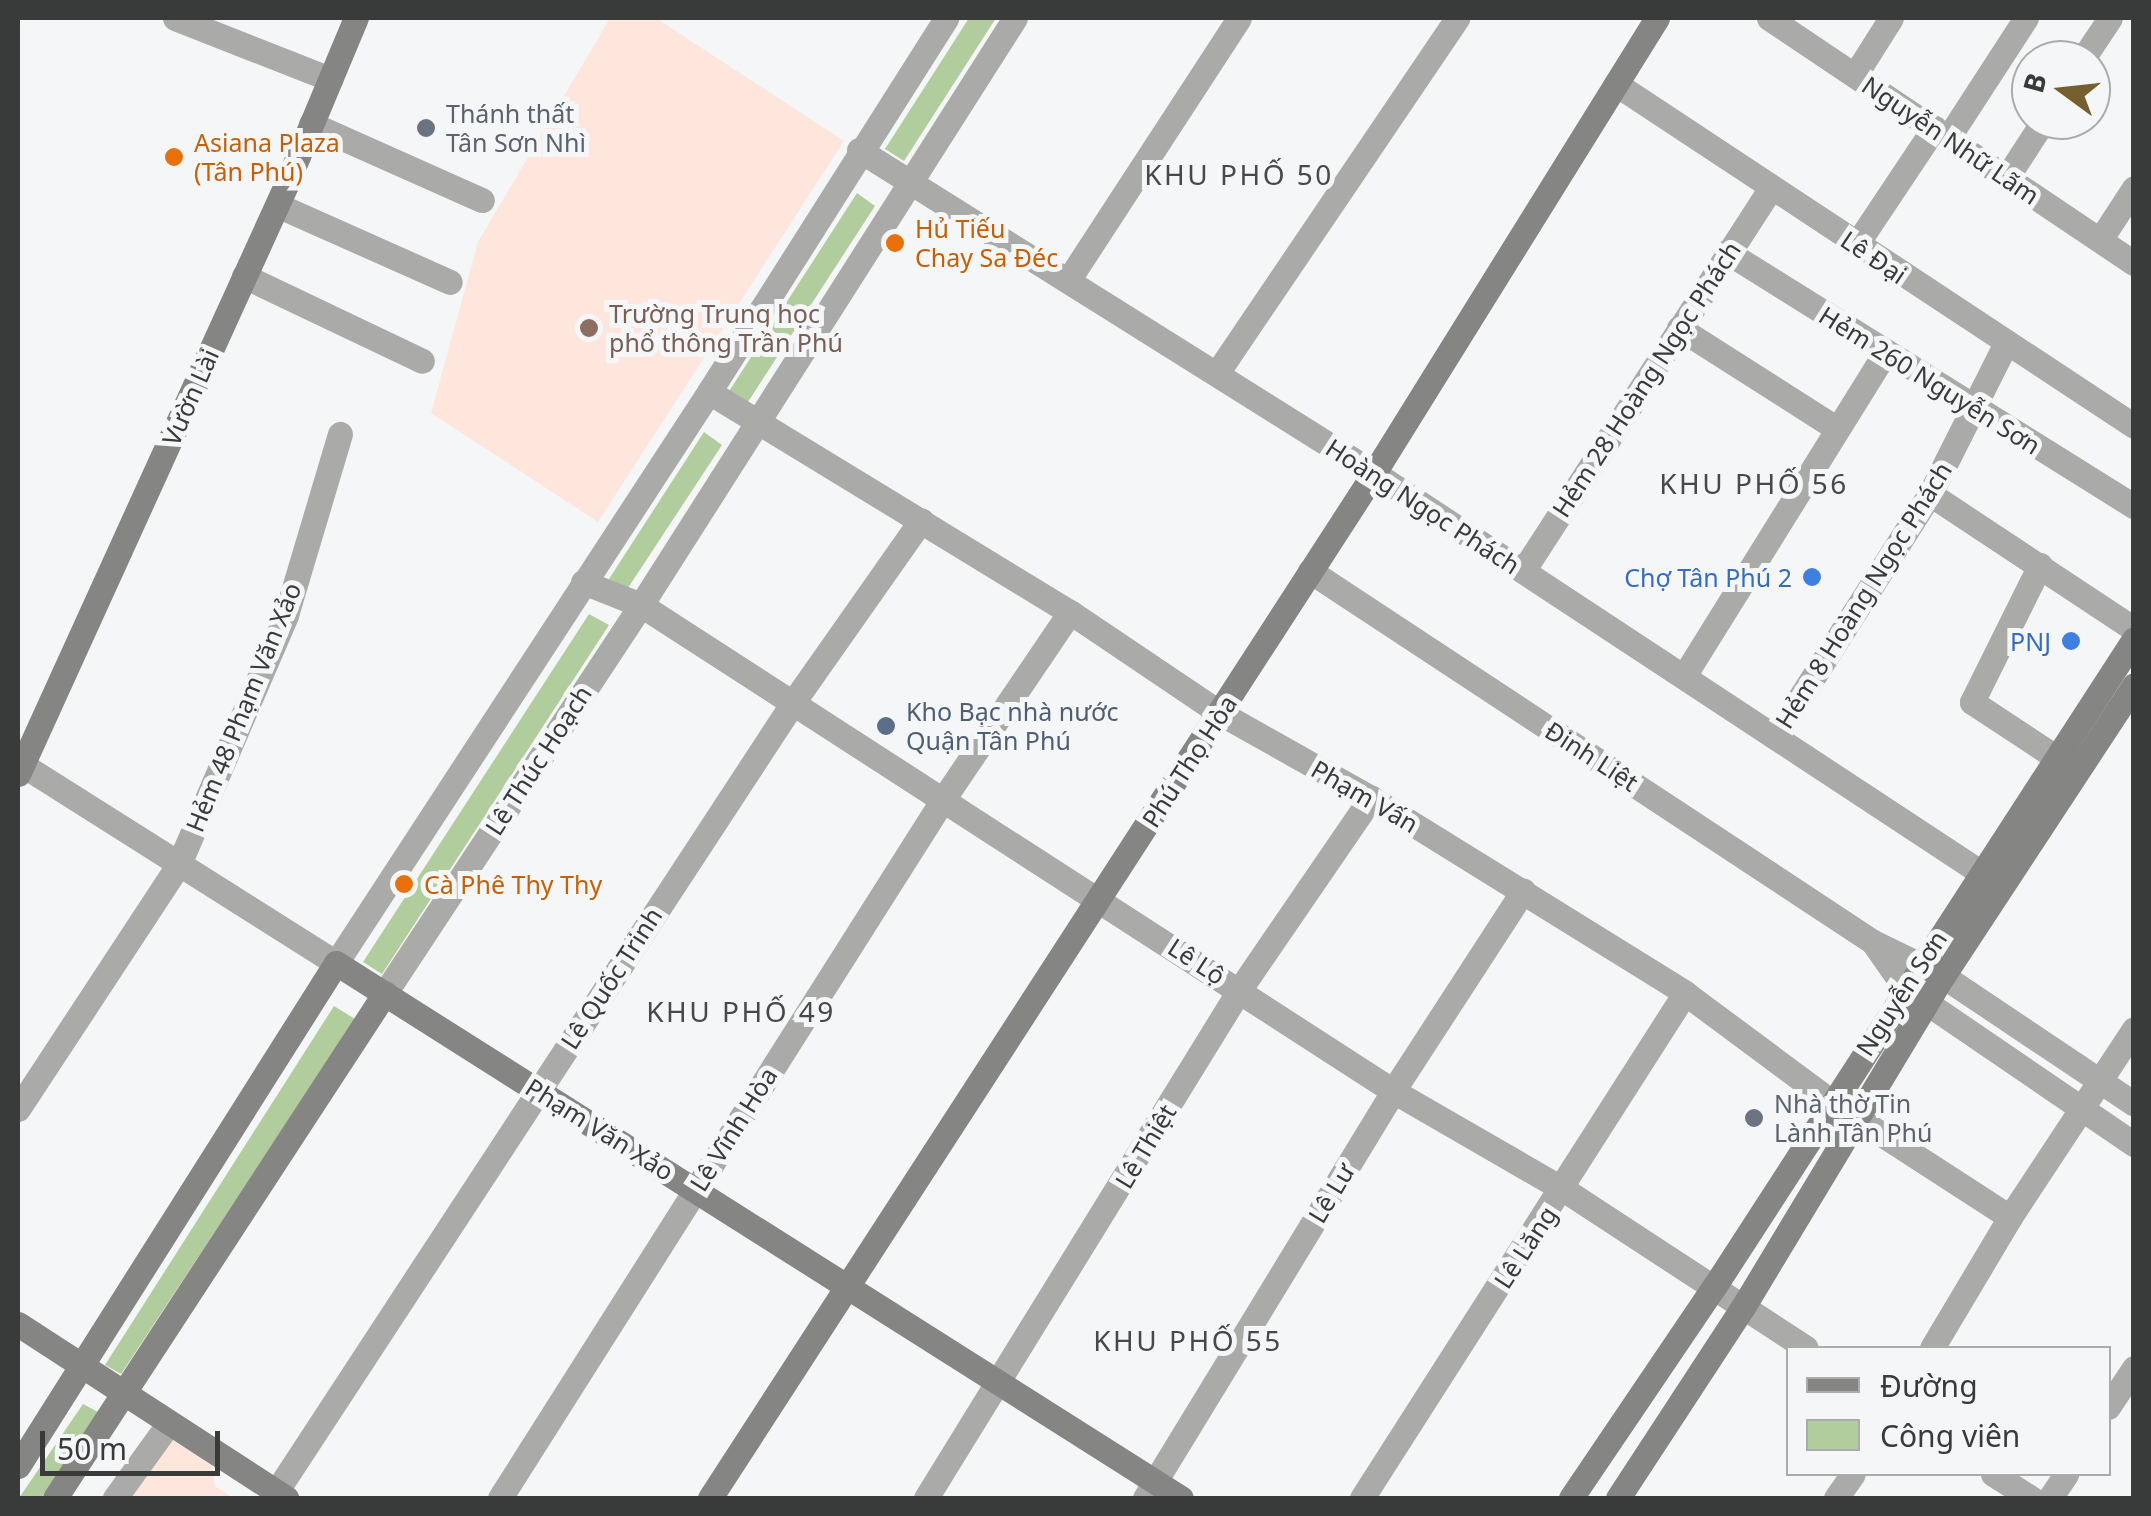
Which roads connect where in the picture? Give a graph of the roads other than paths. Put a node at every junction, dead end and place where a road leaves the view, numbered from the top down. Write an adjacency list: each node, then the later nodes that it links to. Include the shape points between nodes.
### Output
1 (175, 18): 15 (street)
2 (356, 18): 15 (street, Vườn Lài)
3 (946, 18): 20 (street)
4 (1015, 18): 22 (street, Lê Thúc Hoạch)
5 (1239, 18): 32 (street)
6 (1457, 18): 38 (street)
7 (1657, 18): 16 (street, Phú Thọ Hòa)
8 (1769, 18): 12 (street, Nguyễn Nhữ Lãm)
9 (1891, 18): 14 (street)
10 (2026, 18): 18 (street)
11 (2110, 18): 13 (street)
12 (1801, 26): 14 (street, Nguyễn Nhữ Lãm)
13 (2095, 40)
14 (1855, 76): 18 (street, Nguyễn Nhữ Lãm)
15 (330, 79): 17 (street, Vườn Lài)
16 (1616, 84): 23 (street, Lê Đại); 45 (street, Phú Thọ Hòa)
17 (311, 124): 25 (street); 26 (street, Vườn Lài)
18 (1941, 133): 21 (street, Nguyễn Nhữ Lãm); 28 (street)
19 (2031, 140): 21 (street)
20 (859, 150): 22 (street, Hoàng Ngọc Phách); 39 (street)
21 (2006, 177): 27 (street, Nguyễn Nhữ Lãm)
22 (911, 178): 32 (street, Hoàng Ngọc Phách); 41 (street, Lê Thúc Hoạch)
23 (1771, 188): 28 (street, Lê Đại); 29 (street, Hẻm 28 Hoàng Ngọc Phách)
24 (2134, 188): 27 (street)
25 (482, 200)
26 (277, 205): 31 (street, Vườn Lài); 33 (street)
27 (2100, 240): 30 (street, Nguyễn Nhữ Lãm)
28 (1856, 245): 35 (street, Lê Đại)
29 (1727, 252): 34 (street, Hẻm 28 Hoàng Ngọc Phách); 36 (street, Hẻm 260 Nguyễn Sơn)
30 (2134, 262)
31 (244, 276): 37 (street); 63 (street, Vườn Lài)
32 (1069, 279): 38 (street, Hoàng Ngọc Phách)
33 (450, 282)
34 (1679, 328): 43 (street); 51 (street, Hẻm 28 Hoàng Ngọc Phách)
35 (2005, 345): 40 (street, Hẻm 8 Hoàng Ngọc Phách); 42 (street, Lê Đại)
36 (1886, 352): 40 (street, Hẻm 260 Nguyễn Sơn); 43 (street)
37 (422, 361)
38 (1217, 373): 45 (street, Hoàng Ngọc Phách)
39 (709, 392): 41 (street, Phạm Vấn); 52 (street)
40 (1973, 407): 46 (street, Hẻm 8 Hoàng Ngọc Phách); 47 (street, Hẻm 260 Nguyễn Sơn)
41 (757, 422): 48 (street, Phạm Vấn); 53 (street, Lê Thúc Hoạch)
42 (2134, 426)
43 (1836, 428): 57 (street)
44 (340, 434): 66 (street, Hẻm 48 Phạm Văn Xảo, via 286,614)
45 (1374, 473): 50 (street, Phú Thọ Hòa); 51 (street, Hoàng Ngọc Phách)
46 (1930, 494): 49 (street); 61 (street, Hẻm 8 Hoàng Ngọc Phách)
47 (2134, 506)
48 (921, 520): 54 (street, Phạm Vấn); 59 (street, Lê Quốc Trinh)
49 (2040, 566): 55 (street); 62 (street, via 1972,702)
50 (1310, 571): 60 (street, Phú Thọ Hòa); 70 (street, Đinh Liệt)
51 (1523, 571): 57 (street, Hoàng Ngọc Phách)
52 (583, 582): 53 (street, Lê Lộ); 71 (street)
53 (641, 604): 59 (street, Lê Lộ); 76 (street, Lê Thúc Hoạch)
54 (1070, 612): 60 (street, Phạm Vấn); 65 (street, Lê Vĩnh Hòa)
55 (2134, 629)
56 (2134, 639): 58 (street, Nguyễn Sơn)
57 (1684, 676): 61 (street, Hoàng Ngọc Phách)
58 (2122, 697): 62 (street, Nguyễn Sơn); 72 (street, Nguyễn Sơn)
59 (794, 701): 65 (street, Lê Lộ); 80 (street, Lê Quốc Trinh)
60 (1220, 713): 64 (street, Phạm Vấn); 69 (street, Phú Thọ Hòa)
61 (1775, 737): 67 (street, Hoàng Ngọc Phách)
62 (2054, 756): 67 (street, Nguyễn Sơn)
63 (19, 767): 66 (street, Phạm Văn Xảo)
64 (1371, 798): 68 (street, Phạm Vấn); 74 (street, Lê Thiệt)
65 (942, 801): 69 (street, Lê Lộ); 88 (street, Lê Vĩnh Hòa)
66 (179, 864): 71 (street, Phạm Văn Xảo); 84 (street, Hẻm 48 Phạm Văn Xảo)
67 (1980, 872): 72 (street, Nguyễn Sơn)
68 (1523, 891): 75 (street, Phạm Vấn); 81 (street, Lê Lư)
69 (1100, 898): 74 (street, Lê Lộ); 91 (street, Phú Thọ Hòa)
70 (1873, 942): 72 (street, Đinh Liệt); 73 (street, Đinh Liệt)
71 (336, 963): 76 (street, Phạm Văn Xảo); 97 (street)
72 (1932, 969): 73 (street, Nguyễn Sơn); 77 (street, Nguyễn Sơn); 79 (street, Đinh Liệt)
73 (1905, 988): 77 (street, Đinh Liệt); 82 (street, Nguyễn Sơn)
74 (1240, 989): 81 (street, Lê Lộ); 99 (street, Lê Thiệt)
75 (1685, 993): 82 (street, Phạm Vấn); 89 (street, Lê Lăng)
76 (385, 994): 80 (street, Phạm Văn Xảo); 100 (street, Lê Thúc Hoạch)
77 (1928, 1002): 85 (street, Đinh Liệt); 86 (street, Nguyễn Sơn)
78 (2134, 1029): 79 (street)
79 (2098, 1082): 83 (street, Đinh Liệt); 85 (street)
80 (538, 1090): 88 (street, Phạm Văn Xảo); 108 (street, Lê Quốc Trinh)
81 (1393, 1091): 89 (street, Lê Lộ); 107 (street, Lê Lư)
82 (1832, 1102): 86 (street, Phạm Vấn); 92 (street, Nguyễn Sơn)
83 (2134, 1104)
84 (18, 1108)
85 (2080, 1110): 87 (street, Đinh Liệt); 90 (street)
86 (1858, 1117): 90 (street, Phạm Vấn); 93 (street, Nguyễn Sơn)
87 (2134, 1144)
88 (696, 1189): 91 (street, Phạm Văn Xảo); 111 (street, Lê Vĩnh Hòa)
89 (1563, 1189): 92 (street, Lê Lộ); 115 (street, Lê Lăng)
90 (2010, 1217): 96 (street)
91 (845, 1283): 99 (street, Phạm Văn Xảo); 112 (street, Phú Thọ Hòa)
92 (1714, 1288): 93 (street, Lê Lộ); 116 (street, Nguyễn Sơn)
93 (1743, 1307): 95 (street, Lê Lộ); 117 (street, Nguyễn Sơn)
94 (18, 1324): 97 (street)
95 (1803, 1346)
96 (1933, 1346)
97 (81, 1367): 100 (street); 103 (street)
98 (2134, 1368): 101 (street)
99 (1002, 1381): 107 (street, Phạm Văn Xảo); 113 (street, Lê Thiệt)
100 (124, 1394): 102 (street); 109 (street, Lê Thúc Hoạch)
101 (2111, 1402)
102 (169, 1423): 108 (street); 110 (street)
103 (18, 1466)
104 (1852, 1476): 118 (street)
105 (1997, 1476): 119 (street)
106 (2065, 1476): 120 (street)
107 (1150, 1490): 114 (street, Phạm Văn Xảo)
108 (281, 1495)
109 (56, 1498)
110 (115, 1498)
111 (500, 1498)
112 (710, 1498)
113 (926, 1498)
114 (1181, 1498)
115 (1362, 1498)
116 (1571, 1498)
117 (1618, 1498)
118 (1836, 1498)
119 (2031, 1498)
120 (2050, 1498)

